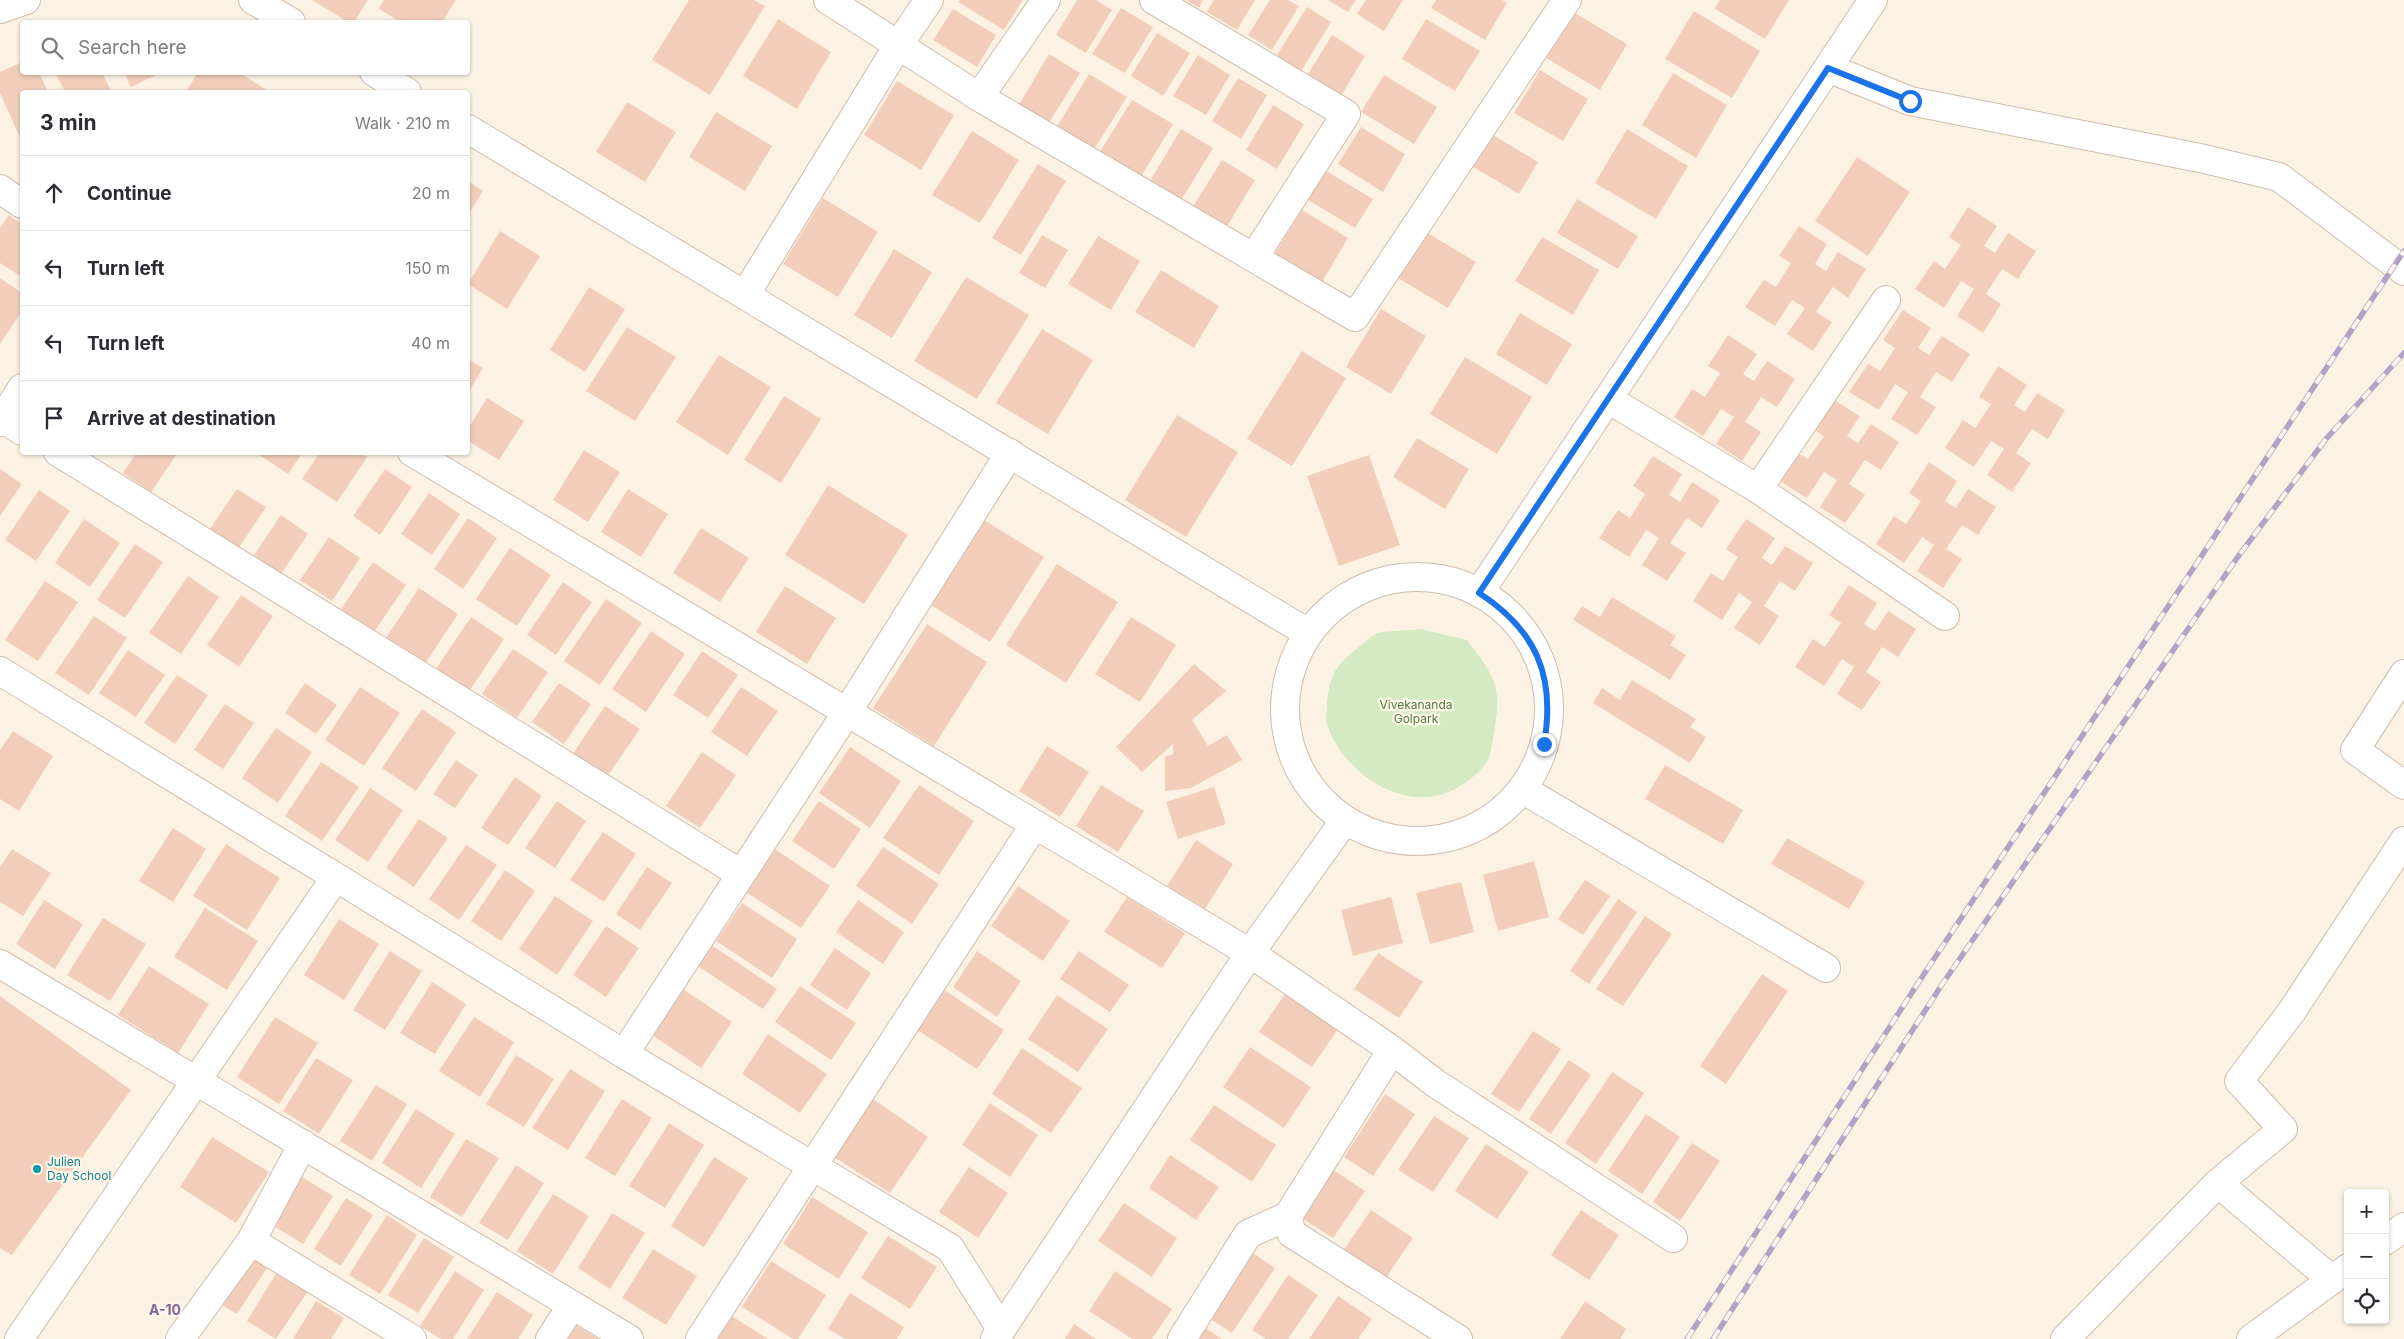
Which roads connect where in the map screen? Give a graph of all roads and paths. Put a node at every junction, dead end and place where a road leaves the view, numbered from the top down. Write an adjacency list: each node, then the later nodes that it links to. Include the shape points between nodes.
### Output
1 (26, 0): 9 (street)
2 (253, 0): 10 (street)
3 (828, 0): 11 (street)
4 (928, 0): 11 (street)
5 (1046, 0): 15 (street)
6 (1154, 0): 19 (street, via 1346,114)
7 (1568, 0): 19 (street, via 1355,317)
8 (1874, 0): 12 (street)
9 (0, 10)
10 (288, 20)
11 (899, 44): 15 (street); 21 (street)
12 (1828, 68): 20 (street, via 1910,101 2200,158 2279,177); 24 (street)
13 (379, 75): 14 (street)
14 (404, 90)
15 (979, 98): 19 (street)
16 (470, 129): 21 (street)
17 (0, 189): 18 (street)
18 (20, 203)
19 (1254, 257)
20 (2404, 271)
21 (745, 295): 26 (street)
22 (1886, 300): 29 (street)
23 (20, 393): 25 (street)
24 (1608, 399): 29 (street); 30 (street)
25 (8, 423)
26 (1010, 453): 32 (street); 35 (street)
27 (63, 455): 41 (street)
28 (417, 455): 35 (street)
29 (1758, 489): 31 (street)
30 (1479, 593): 32 (street, via 1457,583 1434,579 1386,581 1342,600); 37 (street, via 1518,624 1543,669 1549,719 1544,744)
31 (1945, 616)
32 (1308, 633): 38 (street, via 1287,681 1284,708 1287,734 1295,760 1308,783 1324,803)
33 (0, 671): 42 (street)
34 (2404, 674): 36 (street, via 2355,750)
35 (847, 712): 39 (street); 41 (street)
36 (2404, 785)
37 (1522, 789): 38 (street, via 1485,821 1463,832 1439,838 1391,838); 45 (street)
38 (1345, 820): 43 (street)
39 (1035, 824): 43 (street); 50 (street)
40 (2404, 841): 51 (street, via 2292,1012 2239,1081 2283,1130)
41 (741, 874): 47 (street)
42 (336, 877): 47 (street); 48 (street)
43 (1250, 953): 46 (street); 59 (street)
44 (0, 964): 48 (street)
45 (1826, 968)
46 (1392, 1050): 52 (street); 54 (street, via 1435,1083)
47 (624, 1054): 50 (street)
48 (197, 1080): 49 (street); 60 (street)
49 (303, 1144): 56 (street); 58 (street)
50 (813, 1165): 59 (street, via 950,1248); 65 (street)
51 (2218, 1183): 57 (street); 68 (street)
52 (1288, 1216): 66 (street, via 1248,1234); 67 (street, via 1291,1233)
53 (2404, 1227): 55 (street)
54 (1673, 1238)
55 (2389, 1238)
56 (250, 1241): 61 (street); 62 (street)
57 (2340, 1274): 69 (street)
58 (572, 1305): 63 (street); 64 (street)
59 (998, 1334)
60 (19, 1339)
61 (180, 1339)
62 (412, 1339)
63 (550, 1339)
64 (629, 1339)
65 (700, 1339)
66 (1182, 1339)
67 (1458, 1339)
68 (2065, 1339)
69 (2251, 1339)

